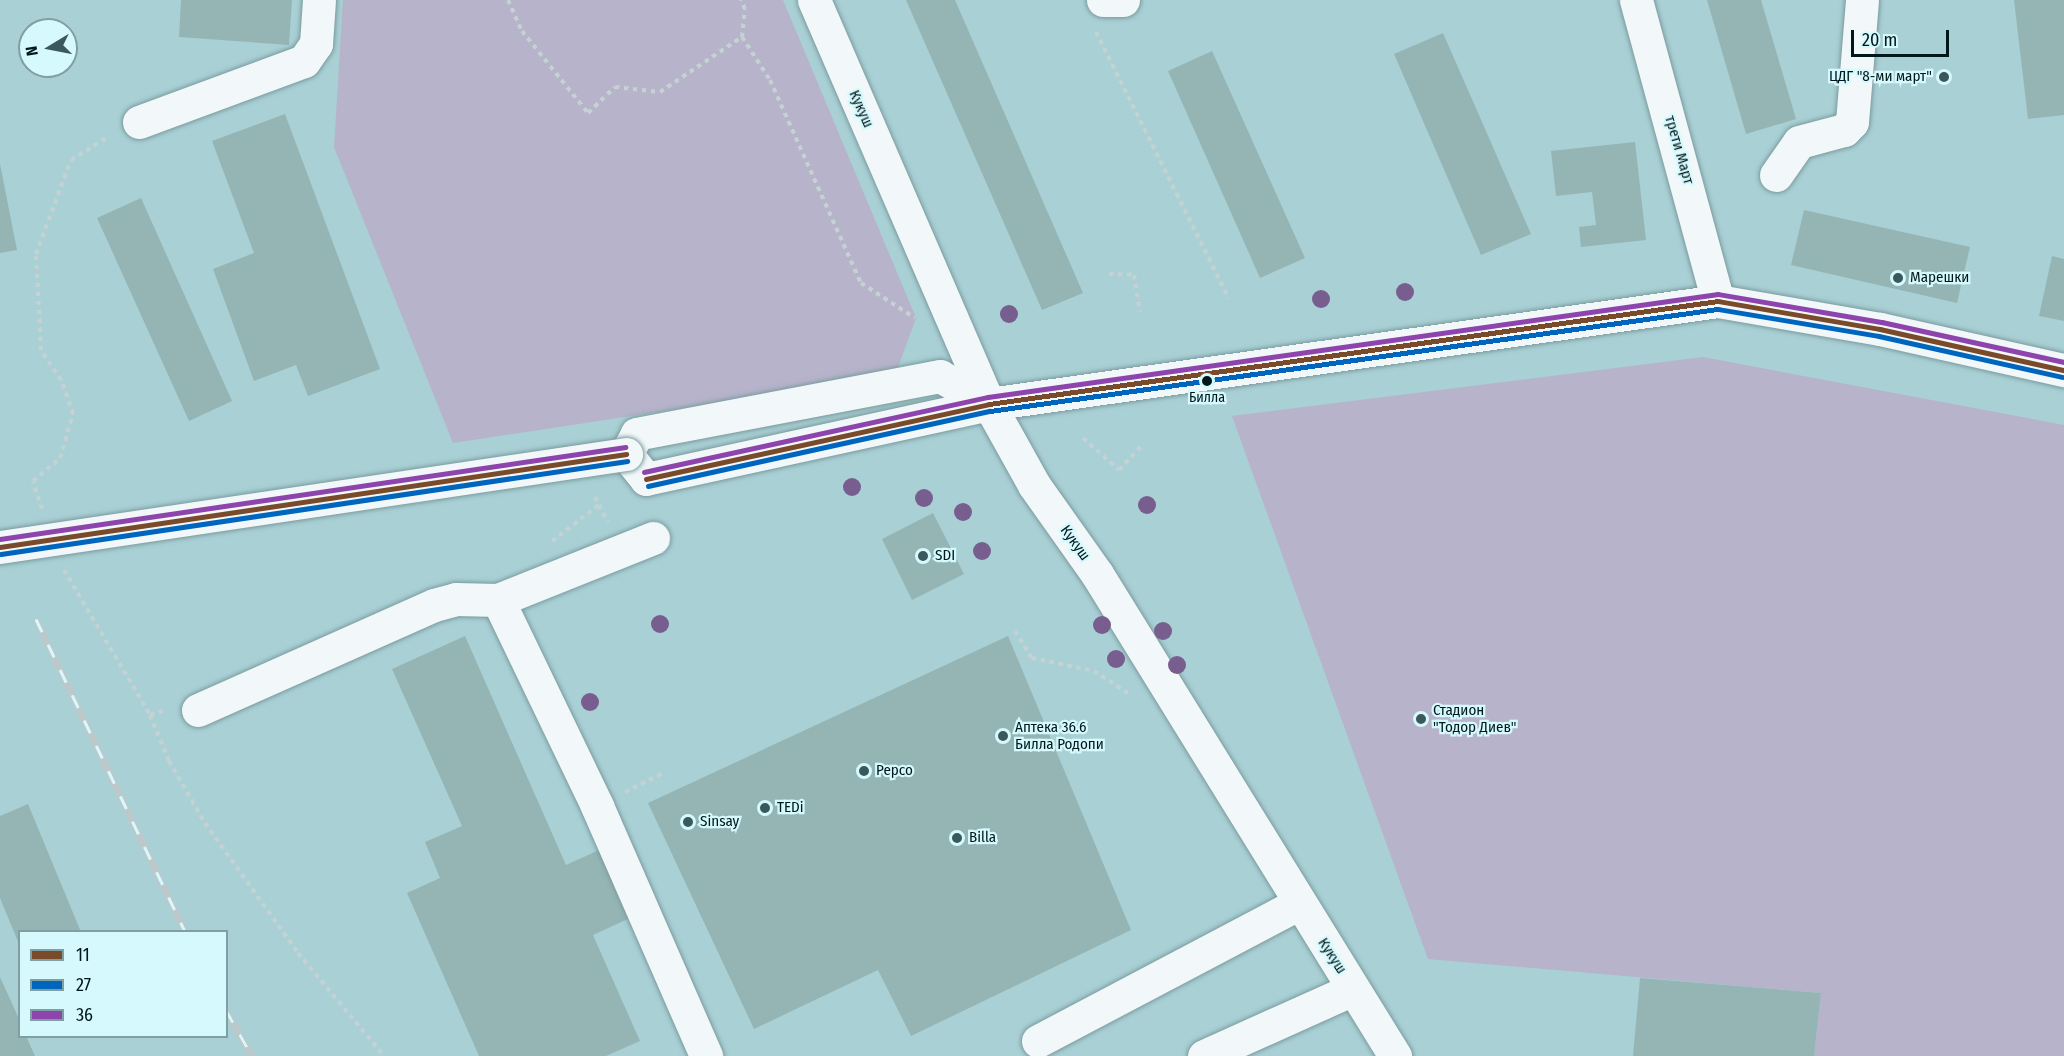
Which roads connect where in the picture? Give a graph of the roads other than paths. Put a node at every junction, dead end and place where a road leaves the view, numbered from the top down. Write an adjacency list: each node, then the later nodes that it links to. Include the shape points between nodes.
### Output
1 (319, 0): 7 (street, via 316,44 304,61)
2 (814, 0): 11 (street, Кукуш)
3 (1123, 0): 6 (street)
4 (1636, 0): 9 (street, трети Март)
5 (1862, 0): 8 (street, via 1852,122 1844,130 1799,142)
6 (1097, 10)
7 (139, 122)
8 (1776, 175)
9 (1718, 300): 10 (street, via 1880,329); 11 (street)
10 (2064, 370)
11 (989, 404): 12 (street, via 646,479); 12 (street, via 940,376 637,434); 17 (street, Кукуш, via 1034,485 1097,574)
12 (626, 454): 14 (street, bridge)
13 (653, 538): 15 (street)
14 (0, 548)
15 (498, 600): 16 (street, via 456,599 434,605); 20 (street, via 597,806)
16 (198, 710)
17 (1298, 904): 18 (street, Кукуш); 19 (street)
18 (1353, 989): 21 (street); 22 (street, Кукуш)
19 (1038, 1041)
20 (706, 1056)
21 (1204, 1056)
22 (1395, 1056)

